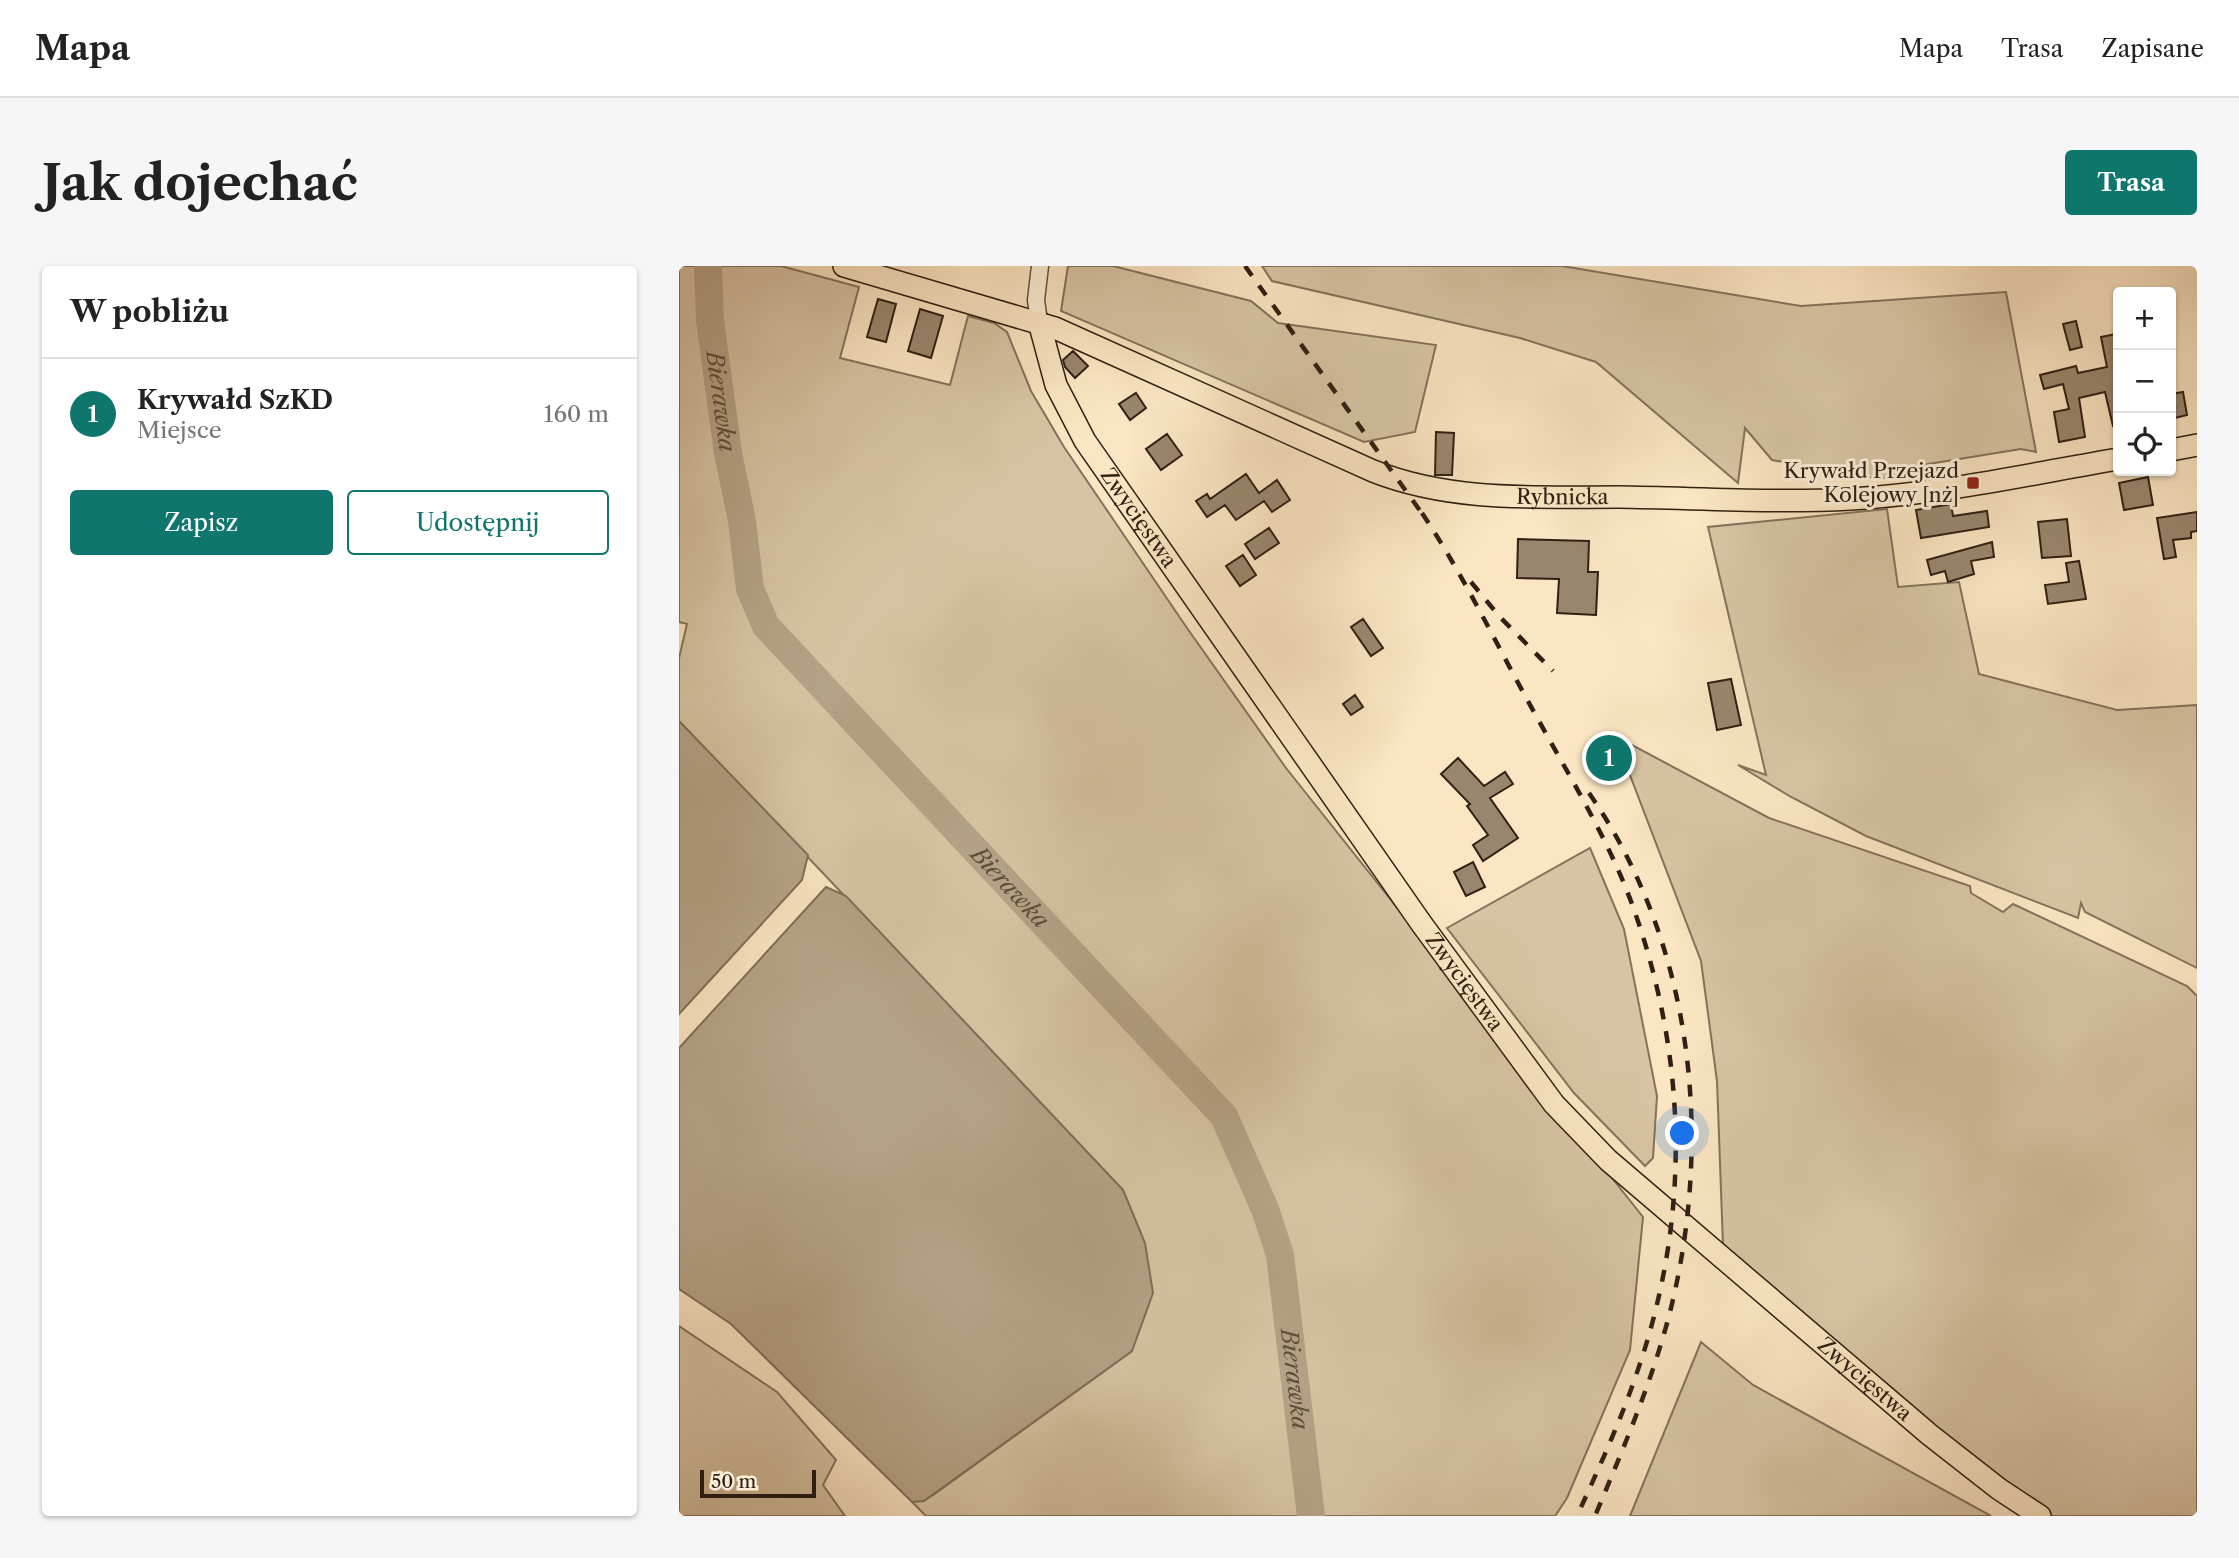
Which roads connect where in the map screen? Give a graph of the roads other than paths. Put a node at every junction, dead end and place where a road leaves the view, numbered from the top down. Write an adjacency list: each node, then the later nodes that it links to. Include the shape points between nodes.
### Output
1 (843, 266): 3 (main road, Rybnicka)
2 (1040, 266): 3 (street)
3 (1039, 322): 6 (main road, Rybnicka, via 1373,471 1453,492 1526,497 1850,499); 7 (main road, Zwycięstwa, via 1056,385 1085,441 1413,913 1553,1104 1608,1160 1930,1435)
4 (2197, 445): 5 (main road)
5 (2176, 449)
6 (2113, 460)
7 (2039, 1516)

